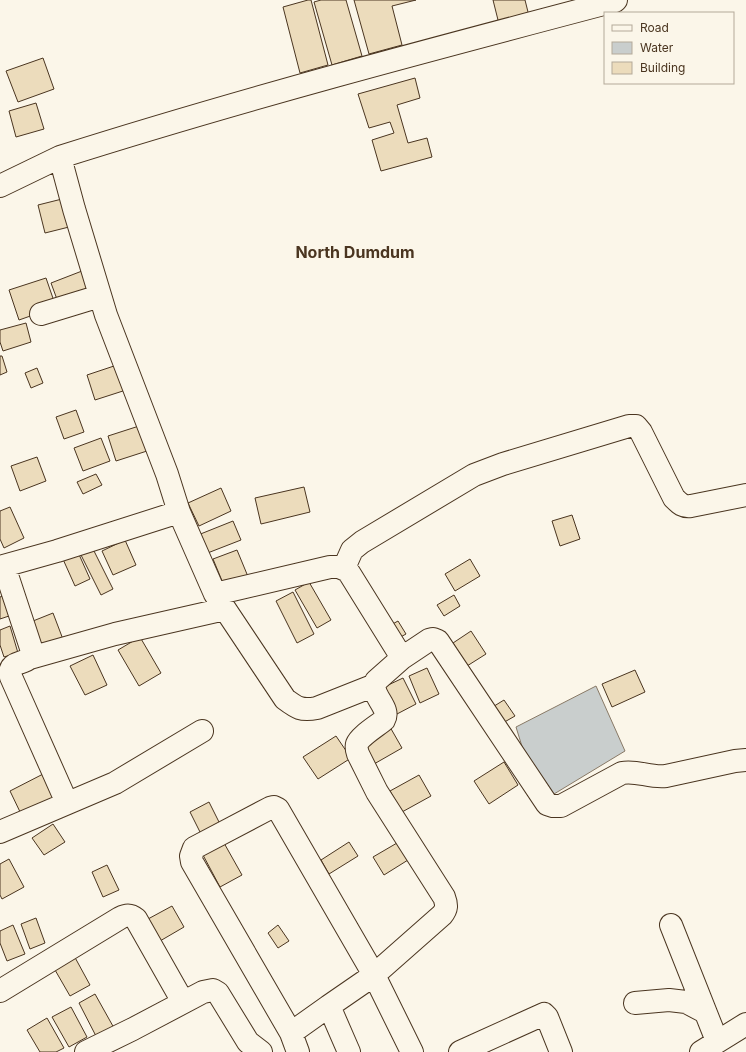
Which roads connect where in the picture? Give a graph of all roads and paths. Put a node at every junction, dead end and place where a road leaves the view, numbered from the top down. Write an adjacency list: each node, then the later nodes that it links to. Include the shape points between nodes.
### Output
1 (617, 0): 2 (street, via 174,121)
2 (60, 156): 3 (street); 4 (street)
3 (0, 186)
4 (100, 296): 5 (street); 7 (street)
5 (41, 314)
6 (746, 495): 9 (street, via 685,507 680,505 641,432 636,426 629,426 474,475 362,542 352,550)
7 (179, 512): 8 (street); 10 (street)
8 (2, 566): 12 (street, via 32,654)
9 (344, 568): 10 (street, via 330,567); 11 (street)
10 (220, 602): 12 (street); 13 (street, via 285,699 297,708 317,708)
11 (402, 658): 13 (street, via 376,681); 15 (street, via 429,640 438,641 542,798 553,806 562,806 622,773 666,776)
12 (14, 664): 16 (street, via 9,671 11,677)
13 (375, 685): 19 (street, via 374,690 386,711 386,717 358,743 358,754 377,792 447,903 442,915)
14 (202, 731): 16 (street, via 115,783)
15 (746, 760)
16 (67, 803): 17 (street)
17 (0, 832)
18 (671, 925): 24 (street)
19 (374, 975): 23 (street); 26 (street, via 278,809 270,808 194,848 192,862); 32 (street)
20 (0, 991): 21 (street, via 126,915 136,919)
21 (183, 1002): 29 (street); 30 (street, via 203,992 213,990 218,993 248,1042)
22 (635, 1003): 24 (street, via 669,1000 686,1002)
23 (329, 1006): 26 (street); 31 (street)
24 (706, 1012): 28 (street)
25 (746, 1024): 28 (street)
26 (294, 1043)
27 (483, 1047): 33 (street); 34 (street, via 544,1014)
28 (709, 1047)
29 (86, 1052)
30 (261, 1052)
31 (348, 1052)
32 (412, 1052)
33 (460, 1052)
34 (561, 1052)

